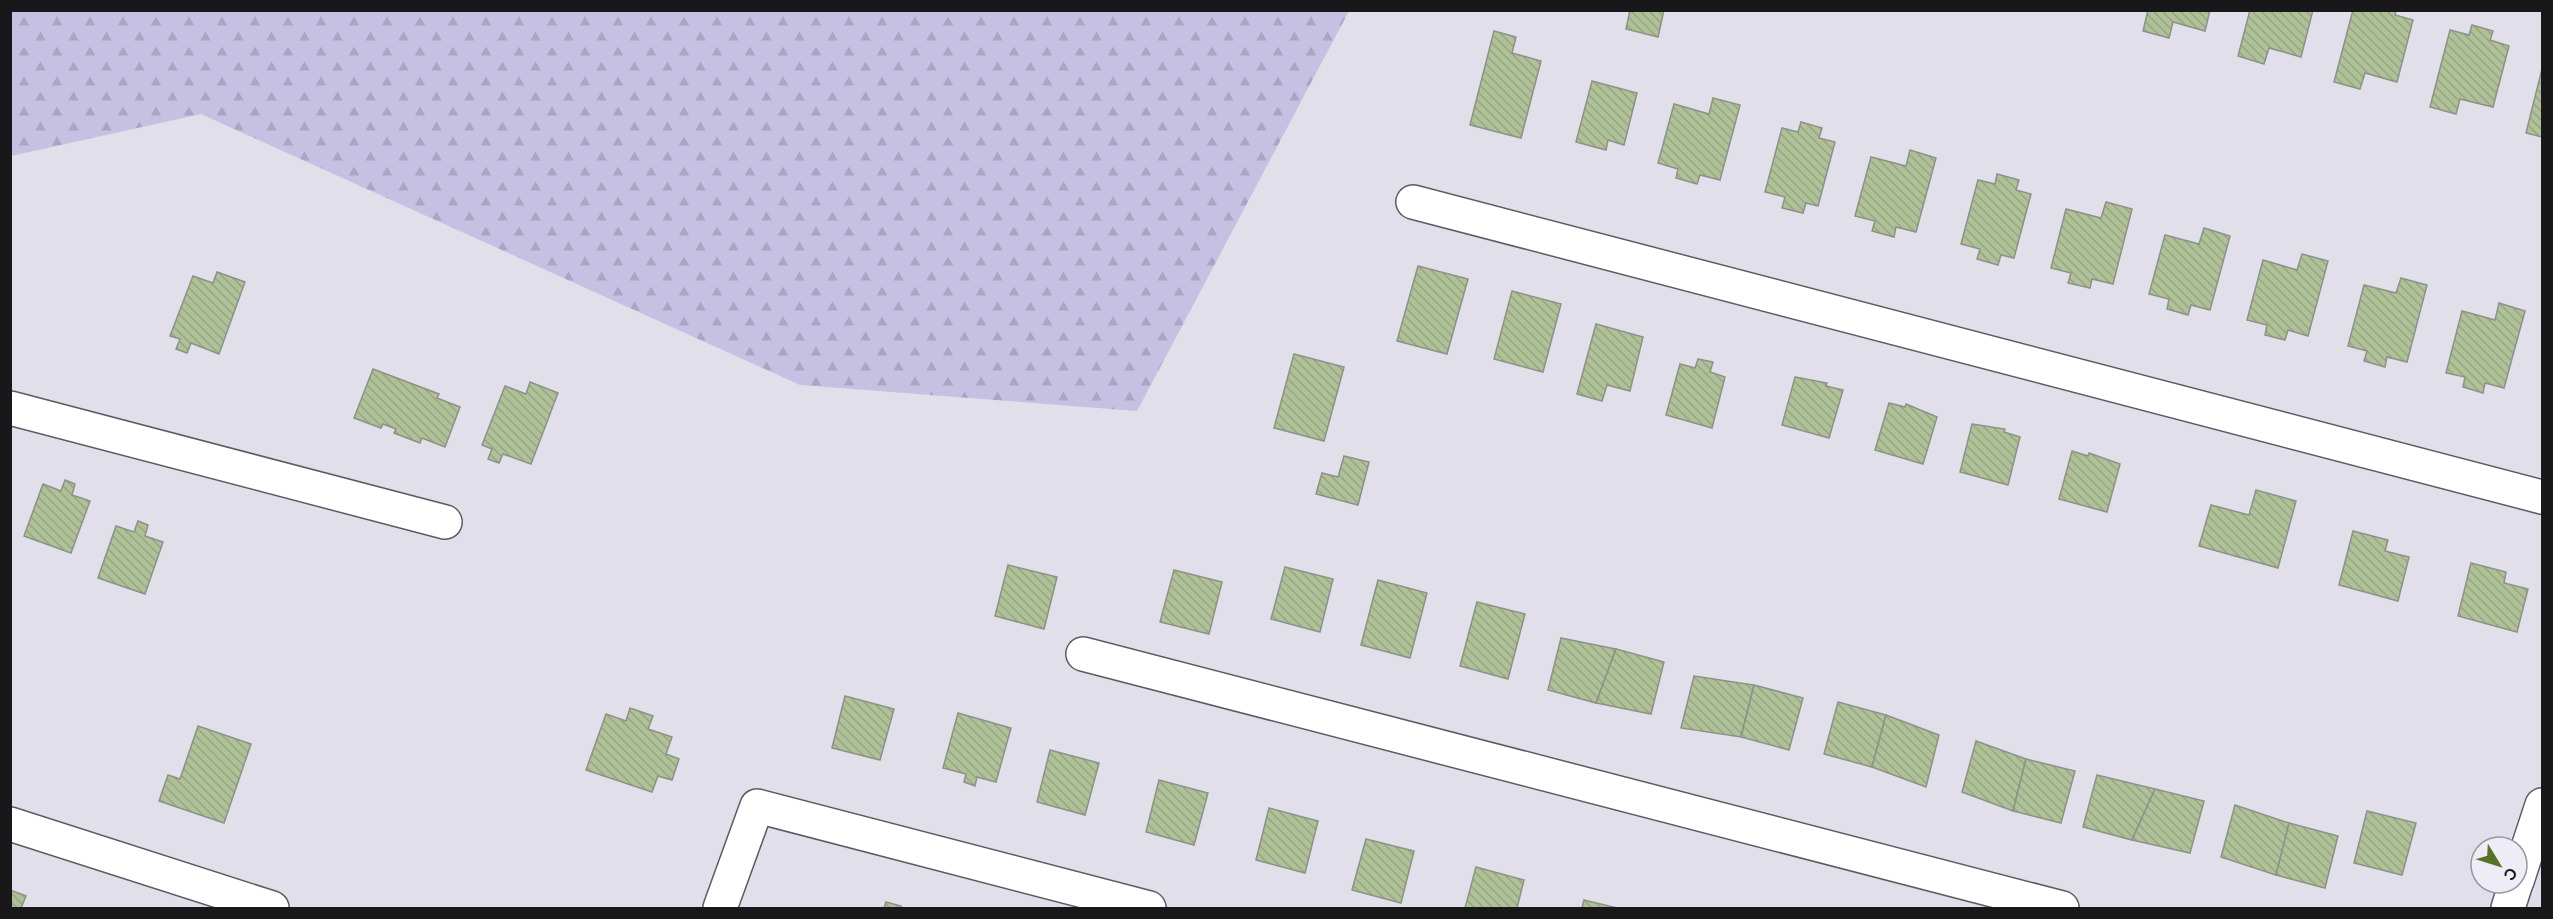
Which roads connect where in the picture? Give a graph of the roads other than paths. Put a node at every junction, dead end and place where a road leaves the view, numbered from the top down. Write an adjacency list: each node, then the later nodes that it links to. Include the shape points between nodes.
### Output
1 (1413, 202): 3 (street)
2 (10, 408): 4 (street)
3 (2542, 497)
4 (445, 522)
5 (1083, 654): 12 (street)
6 (2542, 805): 8 (street)
7 (10, 825): 9 (street)
8 (2529, 845)
9 (272, 909)
10 (720, 909): 11 (street, via 757,806)
11 (1149, 909)
12 (2062, 909)

